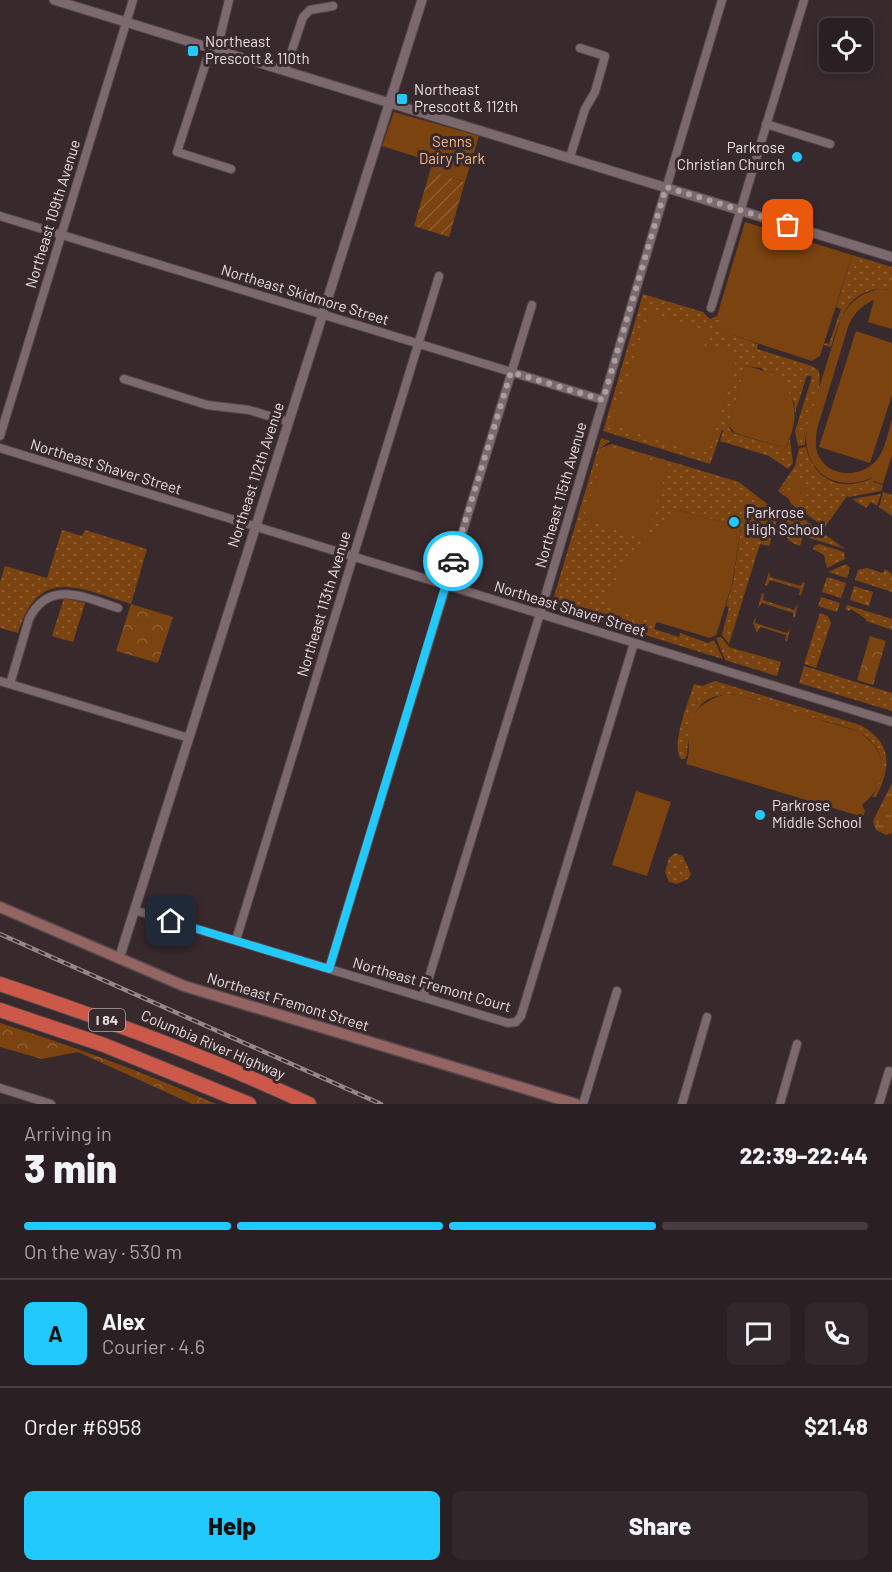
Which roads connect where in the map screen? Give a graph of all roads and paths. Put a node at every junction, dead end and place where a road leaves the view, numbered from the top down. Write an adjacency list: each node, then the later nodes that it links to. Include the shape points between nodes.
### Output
1 (54, 0): 8 (street)
2 (133, 0): 8 (street, Northeast 109th Avenue)
3 (229, 0): 9 (street, via 219,41)
4 (422, 0): 12 (street, Northeast 112th Avenue)
5 (722, 0): 17 (street, Northeast 115th Avenue)
6 (804, 0): 13 (street)
7 (333, 6): 11 (street, via 310,10 303,17)
8 (126, 22): 9 (street); 20 (street, Northeast 109th Avenue)
9 (213, 48): 11 (street); 16 (street, via 177,152)
10 (580, 48): 15 (street, via 605,56)
11 (285, 70): 12 (street)
12 (390, 103): 15 (street); 25 (street, Northeast 112th Avenue)
13 (766, 124): 14 (street); 18 (street)
14 (830, 144)
15 (570, 158): 17 (street)
16 (231, 169)
17 (666, 187): 18 (street); 29 (street, Northeast 115th Avenue)
18 (741, 211): 21 (street); 24 (street)
19 (0, 216): 20 (street, Northeast Skidmore Street)
20 (61, 234): 25 (street, Northeast Skidmore Street); 31 (street, Northeast 109th Avenue)
21 (892, 257)
22 (439, 276): 26 (street, Northeast 113th Avenue)
23 (532, 305): 27 (street)
24 (711, 308)
25 (323, 314): 26 (street, Northeast Skidmore Street); 30 (street, Northeast 112th Avenue)
26 (418, 343): 27 (street, Northeast Skidmore Street); 34 (street, Northeast 113th Avenue)
27 (511, 372): 29 (street, Northeast Skidmore Street); 35 (street)
28 (124, 379): 30 (street, via 207,405 249,410)
29 (603, 400): 37 (street, Northeast 115th Avenue)
30 (289, 422): 33 (street, Northeast 112th Avenue)
31 (0, 436)
32 (0, 448): 33 (street, Northeast Shaver Street)
33 (256, 526): 34 (street, Northeast Shaver Street); 42 (street, Northeast 112th Avenue)
34 (352, 556): 35 (street, Northeast Shaver Street); 45 (street, Northeast 113th Avenue)
35 (445, 585): 37 (street, Northeast Shaver Street); 47 (street)
36 (118, 608): 40 (street, via 72,594 42,602 29,619)
37 (540, 614): 38 (street, Northeast Shaver Street); 50 (street, Northeast 115th Avenue)
38 (634, 643): 41 (street, Northeast Shaver Street); 50 (street, Northeast Fremont Court, via 521,1016 508,1023)
39 (0, 681): 40 (street)
40 (10, 684): 42 (street)
41 (892, 722)
42 (189, 738): 44 (street, Northeast 112th Avenue)
43 (0, 907): 46 (main road, Northeast Fremont Street)
44 (134, 910): 45 (street, Northeast Fremont Court); 46 (street, Northeast 112th Avenue)
45 (236, 940): 47 (street, Northeast Fremont Court)
46 (119, 959): 59 (main road, Northeast Fremont Street, via 195,990)
47 (329, 969): 50 (street, Northeast Fremont Court)
48 (0, 984): 58 (highway, Columbia River Highway / I 84, via 157,1038)
49 (617, 991): 60 (street)
50 (423, 997)
51 (0, 1010): 57 (highway, I 84, via 104,1045)
52 (707, 1017): 61 (street)
53 (797, 1044): 62 (street)
54 (889, 1071): 63 (street)
55 (0, 1088): 56 (street)
56 (51, 1104)
57 (249, 1104)
58 (309, 1104)
59 (576, 1104)
60 (583, 1104)
61 (682, 1104)
62 (780, 1104)
63 (879, 1104)

